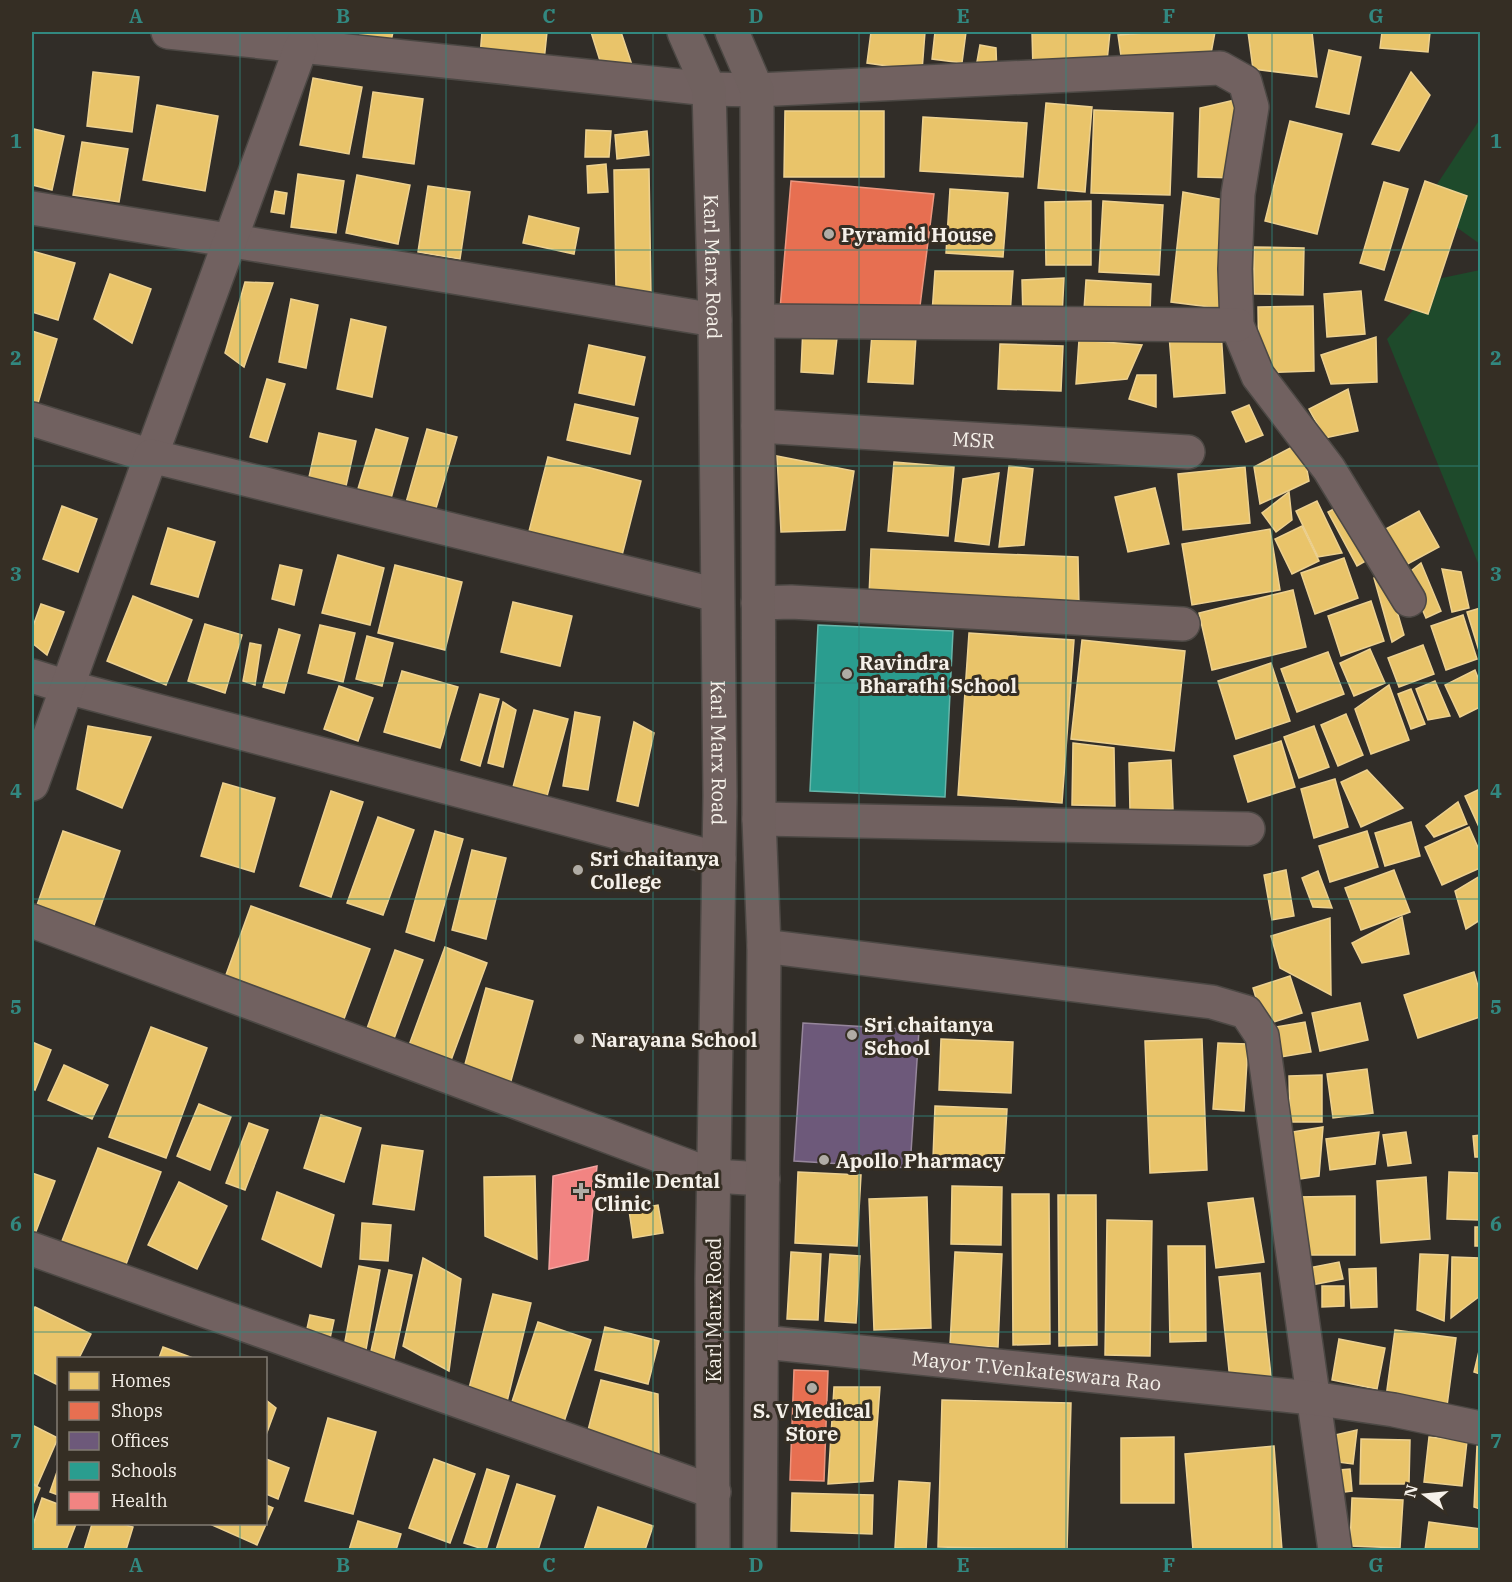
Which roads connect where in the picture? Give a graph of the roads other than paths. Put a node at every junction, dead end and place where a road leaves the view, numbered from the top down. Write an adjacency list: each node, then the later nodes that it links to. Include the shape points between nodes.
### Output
1 (168, 32): 4 (street)
2 (684, 32): 5 (main road, Karl Marx Road)
3 (732, 32): 6 (main road, Karl Marx Road)
4 (301, 47): 5 (street); 8 (street)
5 (710, 89): 6 (street); 9 (main road, Karl Marx Road)
6 (757, 90): 10 (main road, Karl Marx Road); 11 (street, via 1220,68 1245,82 1252,107 1238,194)
7 (32, 208): 8 (street)
8 (230, 241): 9 (street); 15 (street)
9 (715, 320): 16 (main road, Karl Marx Road)
10 (758, 321): 11 (street); 13 (main road, Karl Marx Road)
11 (1237, 325): 17 (street, via 1258,376 1329,469)
12 (32, 419): 15 (street)
13 (758, 426): 14 (street, MSR); 18 (main road, Karl Marx Road)
14 (1188, 452)
15 (151, 456): 16 (street); 21 (street)
16 (717, 596): 25 (main road, Karl Marx Road)
17 (1409, 600)
18 (758, 603): 19 (street); 23 (main road, Karl Marx Road)
19 (1183, 624)
20 (32, 676): 21 (street)
21 (67, 687): 22 (street); 25 (street)
22 (32, 784)
23 (759, 819): 24 (street); 27 (main road, Karl Marx Road)
24 (1248, 829)
25 (719, 859): 28 (main road, Karl Marx Road)
26 (32, 921): 28 (street)
27 (764, 946): 29 (main road, Karl Marx Road); 32 (street, via 1212,1002 1246,1012 1262,1036)
28 (714, 1176): 29 (street); 34 (main road, Karl Marx Road)
29 (763, 1179): 31 (main road, Karl Marx Road)
30 (32, 1249): 34 (street)
31 (762, 1342): 32 (street, Mayor T.Venkateswara Rao); 36 (main road, Karl Marx Road)
32 (1312, 1398): 33 (street, Mayor T.Venkateswara Rao); 37 (street)
33 (1480, 1428)
34 (714, 1492): 35 (main road, Karl Marx Road)
35 (713, 1551)
36 (760, 1551)
37 (1335, 1551)

